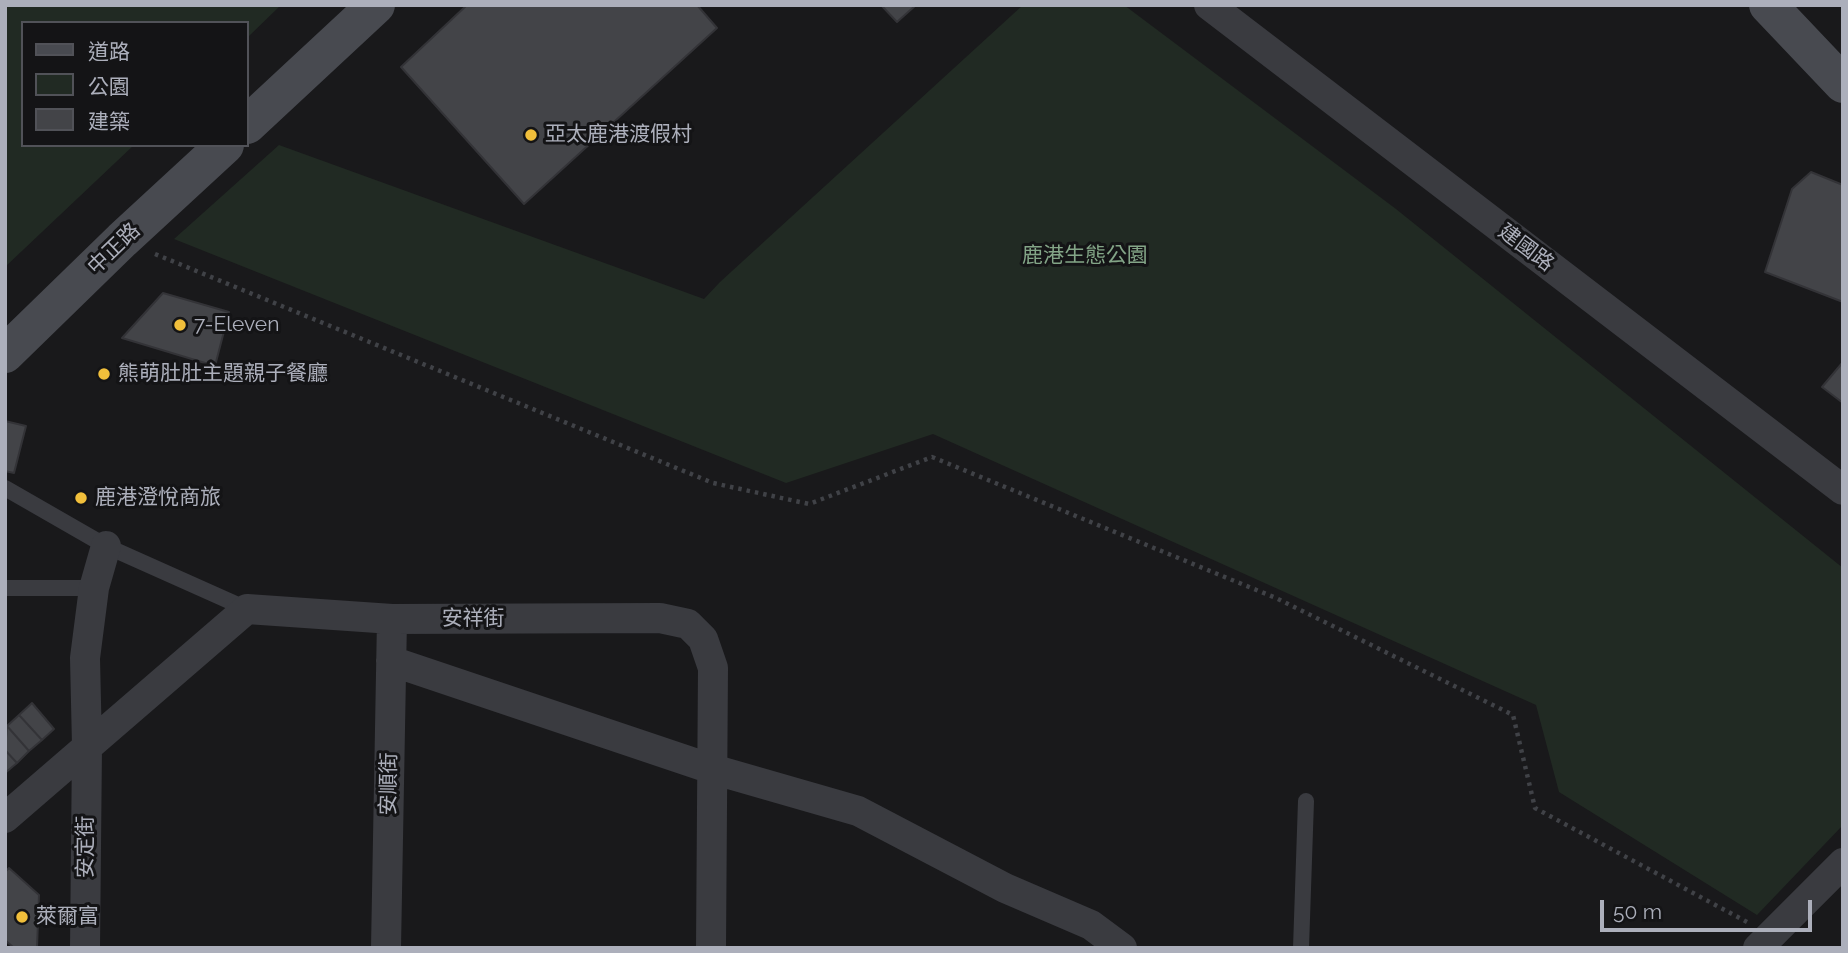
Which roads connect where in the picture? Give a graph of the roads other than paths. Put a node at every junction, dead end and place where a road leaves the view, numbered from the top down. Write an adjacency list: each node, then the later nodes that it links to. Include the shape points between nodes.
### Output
1 (376, 5): 5 (main road)
2 (1209, 5): 9 (street, 建國路)
3 (1768, 5): 4 (main road)
4 (1843, 84)
5 (248, 124)
6 (223, 147): 7 (main road, 中正路)
7 (5, 354)
8 (5, 488): 10 (lane)
9 (1843, 490)
10 (106, 546): 12 (street, 安定街); 13 (lane)
11 (5, 587): 12 (lane)
12 (94, 588): 16 (street, 安定街, via 85,659)
13 (247, 609): 14 (street, 安祥街); 16 (street)
14 (392, 619): 15 (street, 安順街); 17 (street, 安祥街, via 660,618 688,624 703,639 713,668)
15 (391, 661): 17 (street); 23 (street, 安順街)
16 (87, 746): 19 (street); 22 (street, 安定街)
17 (712, 769): 24 (street, 安祥街); 25 (street, via 858,811 1005,888 1091,925)
18 (1306, 801): 26 (lane)
19 (5, 818)
20 (1843, 863): 21 (street)
21 (1764, 941)
22 (85, 948)
23 (386, 948)
24 (711, 948)
25 (1122, 948)
26 (1300, 948)

